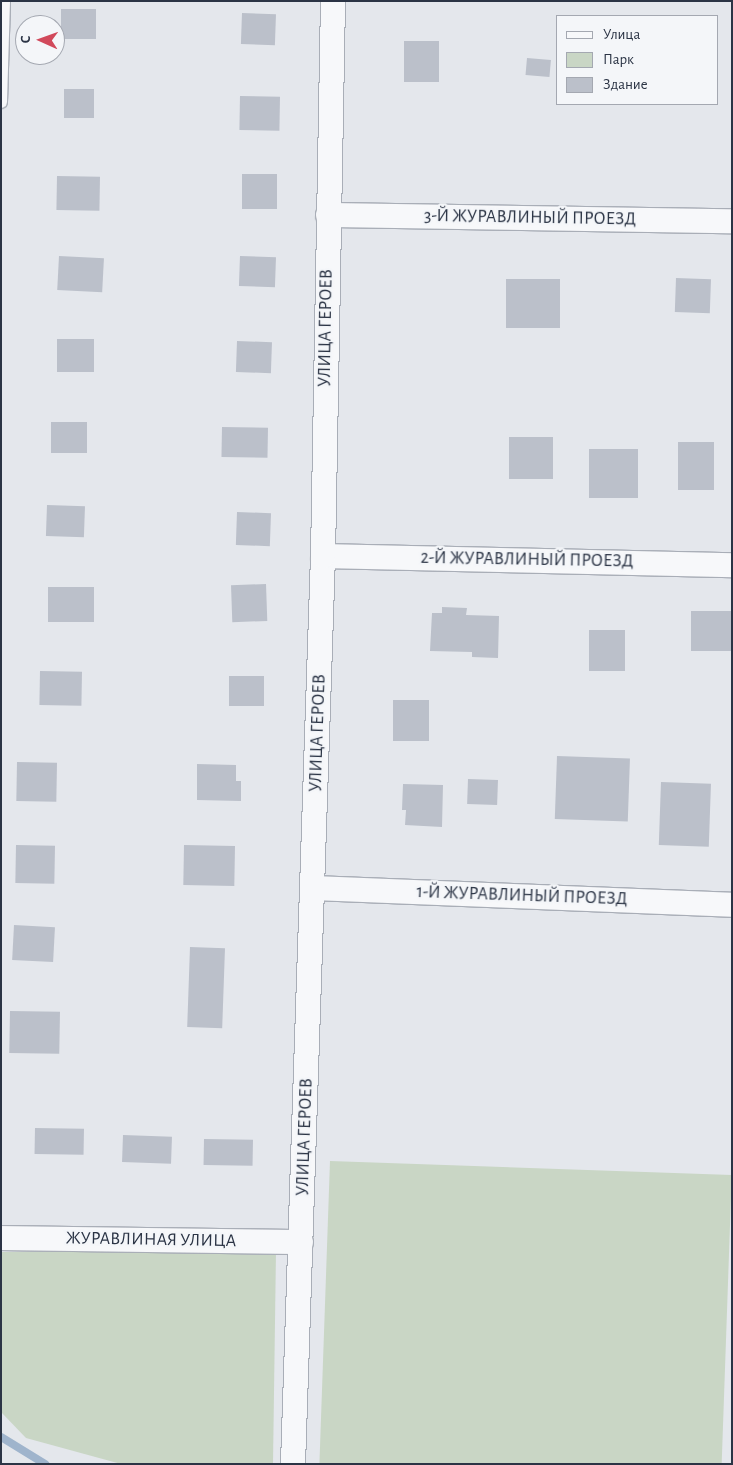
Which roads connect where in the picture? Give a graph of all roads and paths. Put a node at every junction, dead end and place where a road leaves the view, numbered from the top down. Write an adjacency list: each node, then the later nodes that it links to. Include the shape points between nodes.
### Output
1 (4, 1): 3 (lane)
2 (334, 1): 4 (street, УЛИЦА ГЕРОЕВ)
3 (1, 102)
4 (328, 214): 5 (street, 3-Й ЖУРАВЛИНЫЙ ПРОЕЗД); 6 (street, УЛИЦА ГЕРОЕВ)
5 (732, 220)
6 (323, 556): 7 (street, 2-Й ЖУРАВЛИНЫЙ ПРОЕЗД); 8 (street, УЛИЦА ГЕРОЕВ)
7 (732, 565)
8 (313, 888): 9 (street, 1-Й ЖУРАВЛИНЫЙ ПРОЕЗД); 11 (street, УЛИЦА ГЕРОЕВ)
9 (732, 905)
10 (1, 1238): 11 (street, ЖУРАВЛИНАЯ УЛИЦА)
11 (301, 1242): 12 (street, УЛИЦА ГЕРОЕВ)
12 (293, 1464)

